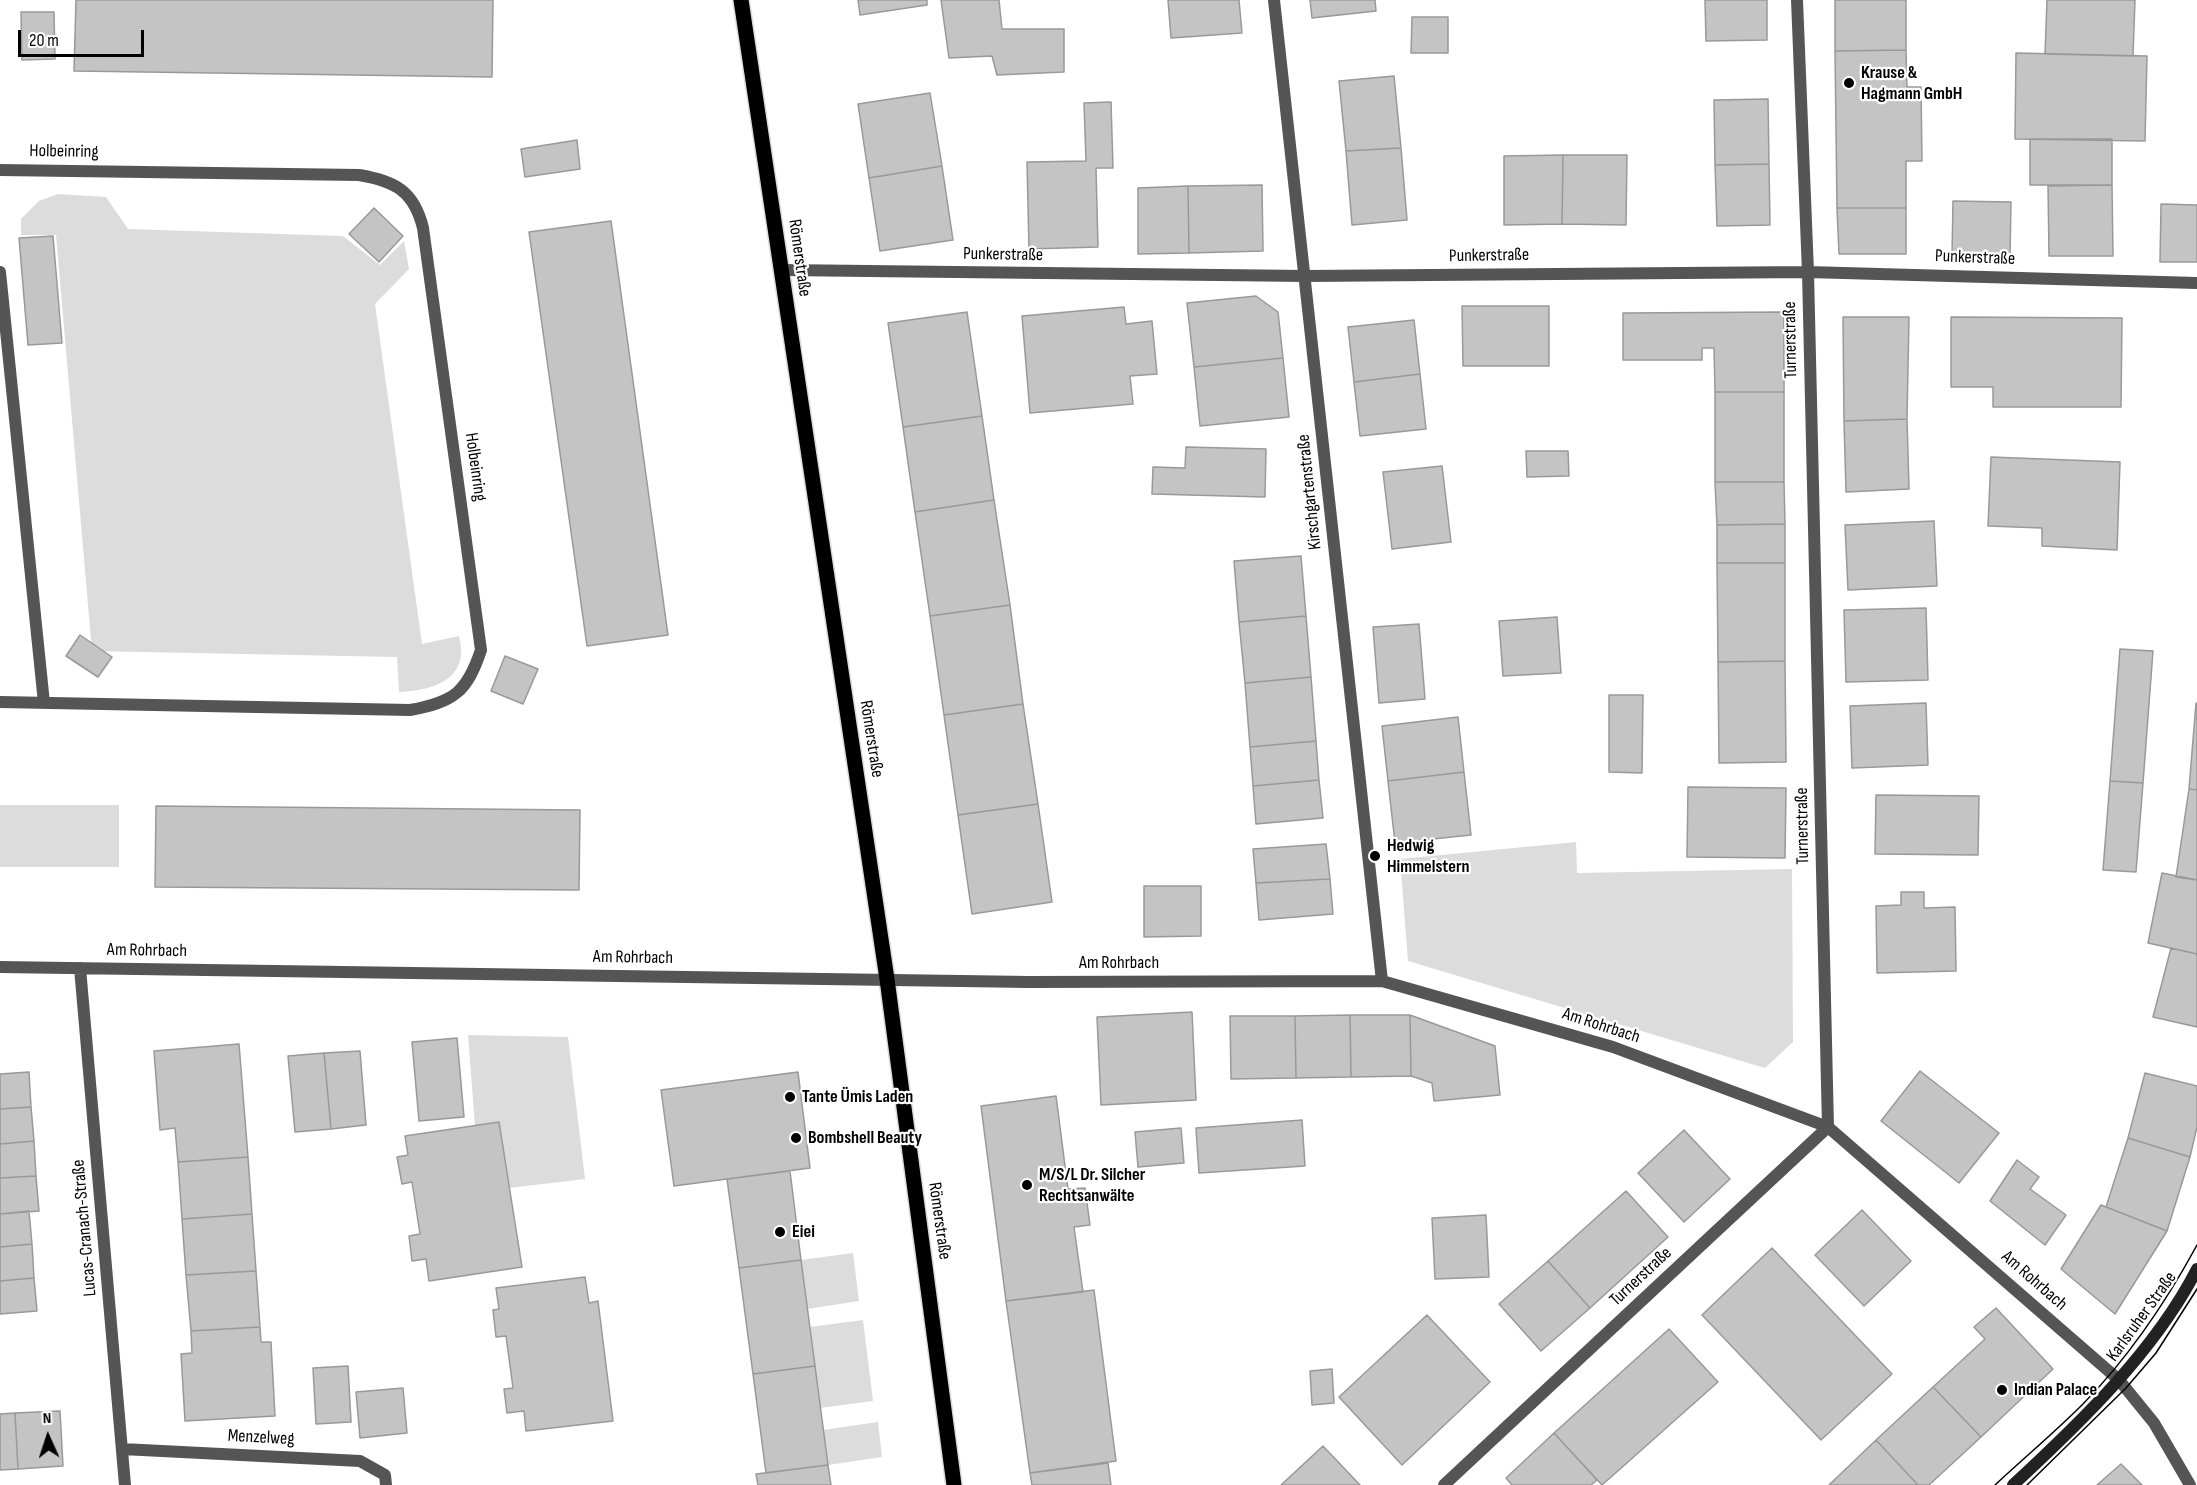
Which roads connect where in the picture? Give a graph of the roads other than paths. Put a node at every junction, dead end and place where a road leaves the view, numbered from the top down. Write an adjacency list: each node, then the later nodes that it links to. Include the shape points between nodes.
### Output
1 (741, 0): 5 (main road, Römerstraße)
2 (1274, 0): 8 (street, Kirschgartenstraße)
3 (1797, 0): 7 (street, Turnerstraße)
4 (0, 170): 11 (street, Holbeinring, via 359,175 383,179 412,199 423,228 480,633 481,650 463,688 436,705 410,710)
5 (781, 270): 8 (street, Punkerstraße); 14 (main road, Römerstraße)
6 (0, 272): 11 (street)
7 (1808, 272): 8 (street, Punkerstraße); 9 (street, Punkerstraße); 16 (street, Turnerstraße)
8 (1305, 276): 15 (street, Kirschgartenstraße)
9 (2197, 283)
10 (0, 702): 11 (street, Holbeinring)
11 (44, 703)
12 (0, 967): 13 (street, Am Rohrbach)
13 (80, 968): 14 (street, Am Rohrbach); 19 (street, Lucas-Cranach-Straße)
14 (887, 980): 15 (street, Am Rohrbach); 22 (main road, Römerstraße)
15 (1382, 981): 16 (street, Am Rohrbach, via 1613,1047)
16 (1828, 1127): 18 (street, Am Rohrbach); 23 (street, Turnerstraße)
17 (2197, 1269): 18 (main road, Karlsruher Straße)
18 (2119, 1380): 24 (main road, Karlsruher Straße); 25 (street, Am Rohrbach, via 2154,1423)
19 (122, 1449): 20 (street, Lucas-Cranach-Straße); 21 (street, Menzelweg, via 360,1461 385,1475)
20 (125, 1485)
21 (386, 1485)
22 (954, 1485)
23 (1444, 1485)
24 (2013, 1485)
25 (2190, 1485)

